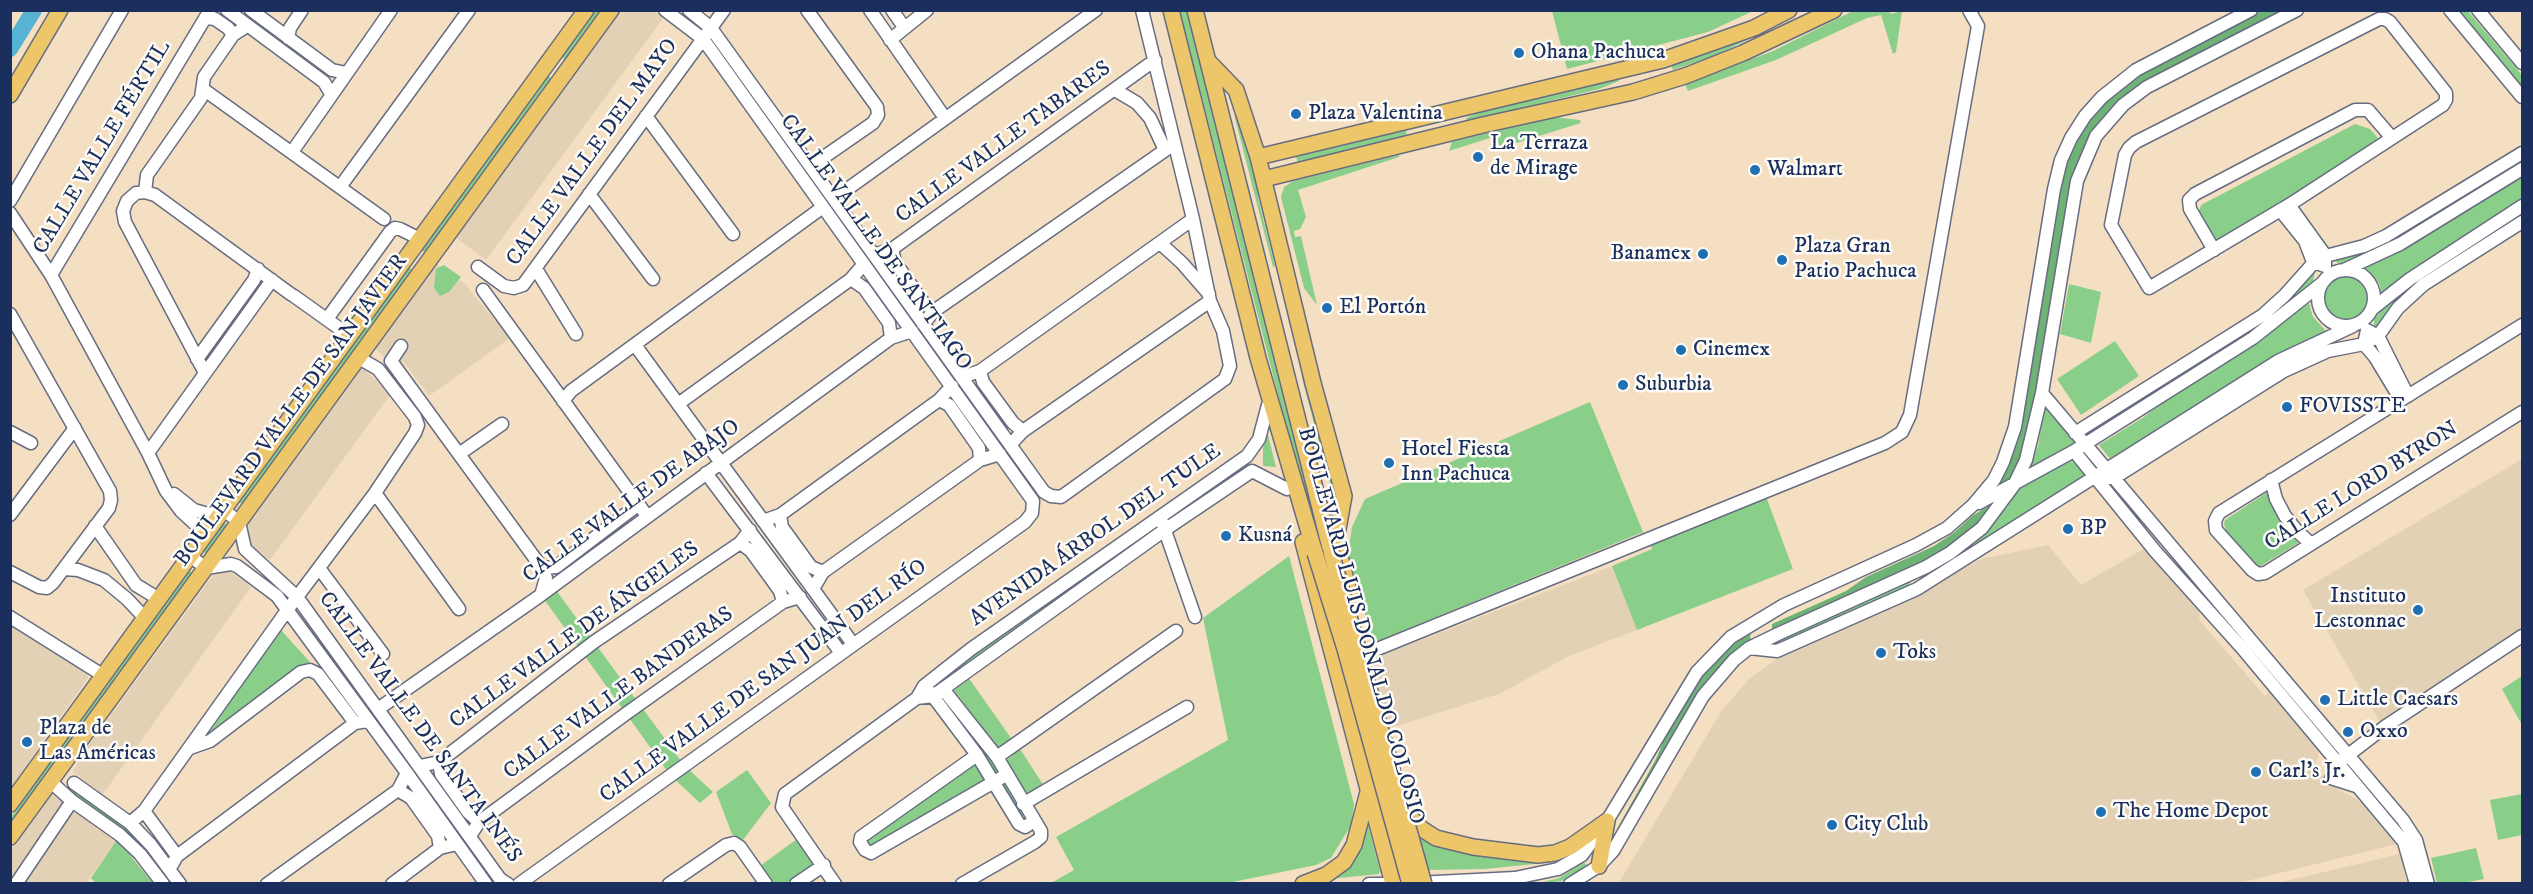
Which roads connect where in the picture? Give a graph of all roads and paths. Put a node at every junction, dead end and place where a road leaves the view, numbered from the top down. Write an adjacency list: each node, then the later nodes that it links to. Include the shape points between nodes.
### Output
1 (60, 10): 46 (main road)
2 (122, 10): 62 (street)
3 (227, 10): 29 (street)
4 (251, 10): 36 (street)
5 (302, 10): 36 (street, via 290,28)
6 (391, 10): 41 (street)
7 (469, 10): 58 (street)
8 (586, 10): 39 (main road, BOULEVARD VALLE DE SAN JAVIER)
9 (611, 10): 42 (main road, BOULEVARD VALLE DE SAN JAVIER)
10 (665, 10): 34 (street, CALLE VALLE DE SANTIAGO)
11 (689, 10): 31 (street, CALLE VALLE DE SANTIAGO)
12 (724, 10): 31 (street, CALLE VALLE DEL MAYO)
13 (807, 10): 55 (street, via 877,107 878,115 873,123)
14 (870, 10): 35 (street)
15 (892, 10): 30 (street)
16 (927, 10): 30 (street)
17 (1096, 10): 49 (street)
18 (1142, 10): 37 (street)
19 (1171, 10): 113 (main road, BOULEVARD LUIS DONALDO COLOSIO)
20 (1195, 10): 38 (main road, BOULEVARD LUIS DONALDO COLOSIO)
21 (1834, 10): 32 (main road)
22 (1969, 10): 201 (street, via 1977,26 1910,415 1902,432)
23 (2251, 10): 150 (street, via 2136,70 2102,97 2071,138 2052,197 2012,436 1994,480)
24 (2297, 10): 115 (street, via 2147,87 2123,105 2096,136 2077,181)
25 (2450, 10): 47 (street)
26 (2478, 10): 40 (street)
27 (1783, 13): 32 (main road); 54 (main road, via 1755,28 1663,60)
28 (207, 14): 33 (street); 82 (street, CALLE VALLE FÉRTIL)
29 (247, 26): 33 (street); 36 (street)
30 (904, 27): 35 (street)
31 (711, 28): 34 (street, CALLE VALLE DEL MAYO); 55 (street, CALLE VALLE DE SANTIAGO)
32 (1786, 33): 57 (main road, via 1685,76 1633,92 1483,124)
33 (233, 35): 43 (street, via 204,77)
34 (703, 39): 48 (street, CALLE VALLE DEL MAYO); 64 (street, CALLE VALLE DE SANTIAGO)
35 (890, 39): 49 (street)
36 (292, 46): 41 (street, via 333,70); 45 (street)
37 (1155, 60): 44 (street, CALLE VALLE TABARES); 51 (street)
38 (1208, 60): 54 (main road, via 1236,90); 92 (main road, BOULEVARD LUIS DONALDO COLOSIO)
39 (549, 62): 42 (main road); 71 (main road, BOULEVARD VALLE DE SAN JAVIER)
40 (2523, 63)
41 (346, 73): 45 (street)
42 (565, 74): 108 (main road, BOULEVARD VALLE DE SAN JAVIER)
43 (203, 89): 52 (street); 59 (street, via 201,98 147,175)
44 (1115, 90): 51 (street, via 1137,103); 73 (street, CALLE VALLE TABARES)
45 (331, 94): 52 (street)
46 (10, 95)
47 (2523, 96)
48 (646, 117): 60 (street, CALLE VALLE DEL MAYO); 70 (street)
49 (945, 118): 61 (street)
50 (2392, 138): 65 (street); 74 (street, via 2368,110 2355,110 2195,194 2189,200 2190,209); 74 (street, via 2443,105 2446,93 2385,19 2379,19 2136,142 2125,155 2111,225 2149,288)
51 (1169, 147): 68 (street); 91 (street)
52 (292, 152): 58 (street)
53 (2523, 153): 77 (street, via 2386,236)
54 (1258, 157): 57 (main road)
55 (811, 166): 61 (street, CALLE VALLE DE SANTIAGO)
56 (2523, 168): 81 (street, via 2400,244)
57 (1264, 179): 92 (main road, via 1259,192 1281,284); 167 (main road, via 1344,496)
58 (340, 187): 67 (street)
59 (146, 192): 79 (street); 109 (street, via 136,193 127,201 123,211 125,222)
60 (590, 194): 80 (street, CALLE VALLE DEL MAYO); 83 (street)
61 (835, 198): 75 (street, CALLE VALLE DE SANTIAGO)
62 (10, 201)
63 (2523, 206): 90 (street, via 2410,279)
64 (824, 207): 76 (street, CALLE VALLE DE SANTIAGO); 105 (street)
65 (2284, 208): 74 (street); 77 (street)
66 (10, 213): 82 (street)
67 (384, 219)
68 (1193, 219): 72 (street); 89 (street)
69 (2523, 222): 98 (street, via 2423,285)
70 (733, 234)
71 (420, 239): 94 (street, via 395,228); 101 (main road, BOULEVARD VALLE DE SAN JAVIER)
72 (1160, 243): 89 (street); 110 (street)
73 (892, 249): 75 (street, CALLE VALLE TABARES); 91 (street, via 895,262 922,302)
74 (2214, 250)
75 (874, 255): 88 (street, CALLE VALLE DE SANTIAGO)
76 (864, 264): 84 (street); 88 (street, CALLE VALLE DE SANTIAGO)
77 (2324, 264): 81 (street); 86 (street); 128 (street, via 2263,315)
78 (478, 267): 80 (street, CALLE VALLE DEL MAYO, via 504,286 514,288 523,285)
79 (258, 268): 85 (street); 109 (street, via 254,280)
80 (536, 269): 100 (street)
81 (2344, 270): 90 (street, via 2359,273 2370,283 2375,298)
82 (51, 276): 133 (street)
83 (653, 279)
84 (851, 279): 102 (street, via 864,288 889,323); 119 (street)
85 (272, 280): 94 (street); 111 (street)
86 (2321, 284): 98 (street, via 2318,300 2324,315 2336,325); 131 (street, via 2253,338)
87 (483, 290): 117 (street)
88 (894, 294): 95 (street, CALLE VALLE DE SANTIAGO); 99 (street, CALLE VALLE DE SANTIAGO)
89 (1210, 298): 126 (street); 130 (street, CALLE VALLE DE SANTIAGO, via 1230,366 1225,379 1060,497 1044,492)
90 (2372, 309): 98 (street)
91 (934, 310): 95 (street)
92 (1272, 312): 167 (main road, BOULEVARD LUIS DONALDO COLOSIO)
93 (10, 314): 97 (street)
94 (327, 319): 101 (street)
95 (923, 324): 112 (street, CALLE VALLE DE SANTIAGO)
96 (2523, 325): 116 (street, CALLE LORD BYRON)
97 (18, 327): 103 (street); 125 (street)
98 (2365, 328): 104 (street); 107 (street); 139 (street, via 2278,361)
99 (912, 331): 102 (street, CALLE VALLE DE ABAJO); 114 (street, CALLE VALLE DE SANTIAGO)
100 (576, 334)
101 (350, 336): 153 (main road, BOULEVARD VALLE DE SAN JAVIER)
102 (891, 339): 138 (street, CALLE VALLE DE ABAJO)
103 (10, 340)
104 (2364, 344): 107 (street); 143 (street, via 2328,351 2284,371)
105 (635, 345): 117 (street); 119 (street)
106 (401, 346): 134 (street, via 391,361)
107 (2380, 355): 116 (street)
108 (359, 358): 148 (street, via 378,369 418,425); 160 (main road, BOULEVARD VALLE DE SAN JAVIER)
109 (197, 359): 111 (street)
110 (980, 370): 112 (street); 126 (street, via 983,382)
111 (205, 373): 133 (street)
112 (962, 377): 121 (street, CALLE VALLE DE SANTIAGO)
113 (1265, 382): 120 (main road, BOULEVARD LUIS DONALDO COLOSIO); 246 (main road, BOULEVARD LUIS DONALDO COLOSIO, bridge)
114 (952, 386): 118 (street); 123 (street, CALLE VALLE DE SANTIAGO)
115 (2042, 393): 128 (street); 146 (street, via 2026,460)
116 (2404, 398): 145 (street, CALLE LORD BYRON)
117 (563, 400): 149 (street)
118 (939, 400): 137 (street, via 949,405 979,448); 155 (street)
119 (678, 404): 138 (street)
120 (1268, 405): 136 (street, AVENIDA ÁRBOL DEL TULE, via 1259,439); 147 (main road, BOULEVARD LUIS DONALDO COLOSIO, via 1270,431)
121 (987, 411): 123 (street); 130 (street, CALLE VALLE DE SANTIAGO)
122 (2523, 412): 166 (street, CALLE LORD BYRON)
123 (976, 419): 135 (street, CALLE VALLE DE SANTIAGO)
124 (502, 424): 134 (street)
125 (75, 428): 154 (street); 161 (street, via 111,491 109,508)
126 (1023, 431): 130 (street)
127 (10, 432): 129 (street)
128 (2075, 433): 131 (street)
129 (31, 443)
130 (1011, 444)
131 (2086, 444): 132 (street); 139 (street)
132 (2074, 451): 142 (street); 146 (street)
133 (148, 453): 144 (street)
134 (459, 454): 176 (street)
135 (1000, 454): 137 (street); 152 (street, CALLE VALLE DE SANTIAGO, via 1034,501)
136 (1247, 456): 140 (street); 151 (street, AVENIDA ÁRBOL DEL TULE)
137 (980, 460): 179 (street)
138 (721, 463): 141 (street, CALLE VALLE DE ABAJO); 159 (street)
139 (2106, 468): 142 (street); 143 (street)
140 (1252, 471): 147 (street, AVENIDA ÁRBOL DEL TULE); 158 (street, AVENIDA ÁRBOL DEL TULE)
141 (706, 473): 156 (street, CALLE VALLE DE ABAJO); 163 (street)
142 (2094, 477): 143 (street); 172 (street); 215 (street)
143 (2114, 478): 212 (street)
144 (161, 479): 153 (street, via 194,510); 164 (street, via 173,502)
145 (2271, 480): 166 (street, via 2285,516); 166 (street, CALLE LORD BYRON, via 2218,513 2216,530 2258,574)
146 (2014, 485): 150 (street); 168 (street, via 1982,528)
147 (1287, 489): 225 (main road, BOULEVARD LUIS DONALDO COLOSIO)
148 (375, 493): 175 (street); 188 (street)
149 (639, 504): 156 (street); 176 (street, CALLE VALLE DE ABAJO, via 556,567)
150 (1973, 505): 189 (street, via 1947,528 1916,545)
151 (1173, 506): 157 (street, AVENIDA ÁRBOL DEL TULE); 158 (street)
152 (1032, 513): 196 (street, CALLE VALLE DE SAN JUAN DEL RÍO, via 1025,522)
153 (221, 514): 160 (street); 164 (main road, BOULEVARD VALLE DE SAN JAVIER)
154 (10, 515)
155 (780, 515): 159 (street); 179 (street, via 782,528 811,567)
156 (647, 516): 181 (street, CALLE VALLE DE ABAJO)
157 (1159, 516): 162 (street); 203 (street, AVENIDA ÁRBOL DEL TULE)
158 (1180, 519): 162 (street, AVENIDA ÁRBOL DEL TULE)
159 (763, 521): 169 (street)
160 (239, 522): 174 (main road, BOULEVARD VALLE DE SAN JAVIER); 183 (street, CALLE VALLE DE SANTA INÉS, via 242,542 249,554)
161 (95, 526): 177 (street); 185 (street, via 135,583)
162 (1166, 528): 191 (street); 204 (street, AVENIDA ÁRBOL DEL TULE)
163 (750, 530): 165 (street, CALLE VALLE DE ÁNGELES); 171 (street)
164 (206, 534): 170 (main road, BOULEVARD VALLE DE SAN JAVIER)
165 (740, 543): 186 (street, via 751,551 780,591); 214 (street, CALLE VALLE DE ÁNGELES, via 594,642)
166 (2311, 544)
167 (1334, 546): 201 (main road, BOULEVARD LUIS DONALDO COLOSIO); 246 (main road, BOULEVARD LUIS DONALDO COLOSIO, bridge)
168 (1950, 554): 172 (street); 173 (street)
169 (788, 555): 171 (street); 180 (street)
170 (190, 556): 174 (street); 185 (main road, BOULEVARD VALLE DE SAN JAVIER)
171 (776, 563): 184 (street)
172 (1959, 565): 182 (street)
173 (1926, 567): 182 (street); 195 (street)
174 (206, 568): 187 (street, CALLE VALLE DE SANTA INÉS, via 231,564 242,569); 220 (main road, BOULEVARD VALLE DE SAN JAVIER)
175 (319, 568): 183 (street); 200 (street)
176 (542, 568): 181 (street, via 546,578)
177 (64, 569): 178 (street, via 47,588); 192 (street, via 104,580)
178 (10, 572)
179 (823, 572): 180 (street)
180 (813, 589): 196 (street)
181 (541, 595): 207 (street, CALLE VALLE DE ABAJO)
182 (1905, 595): 198 (street)
183 (297, 597): 187 (street); 207 (street, CALLE VALLE DE SANTA INÉS)
184 (800, 597): 186 (street, CALLE VALLE BANDERAS); 199 (street)
185 (159, 599): 192 (main road, BOULEVARD VALLE DE SAN JAVIER)
186 (783, 602): 235 (street, CALLE VALLE BANDERAS)
187 (288, 609): 208 (street, CALLE VALLE DE SANTA INÉS); 210 (street)
188 (459, 609)
189 (1765, 615): 195 (street, via 1763,624); 234 (street, via 1731,637 1697,672)
190 (10, 617): 202 (street)
191 (1195, 617)
192 (145, 618): 202 (main road, BOULEVARD VALLE DE SAN JAVIER)
193 (1176, 631): 213 (street)
194 (2523, 636): 212 (street)
195 (1768, 639): 197 (street); 198 (street)
196 (853, 644): 199 (street, CALLE VALLE DE SAN JUAN DEL RÍO)
197 (1749, 648): 198 (street, via 1766,652); 243 (street, via 1717,677 1703,696 1613,851)
198 (1782, 649)
199 (841, 653): 253 (street, CALLE VALLE DE SAN JUAN DEL RÍO)
200 (382, 654)
201 (1365, 654): 229 (main road, BOULEVARD LUIS DONALDO COLOSIO)
202 (104, 676): 227 (main road, BOULEVARD VALLE DE SAN JAVIER)
203 (924, 686): 204 (street); 205 (street)
204 (938, 693): 205 (street); 209 (street)
205 (917, 698): 242 (street, via 785,794 782,807)
206 (1187, 707): 228 (street)
207 (378, 709): 216 (street, CALLE VALLE DE SANTA INÉS)
208 (361, 722): 210 (street, via 310,670 300,672 210,741); 217 (street, CALLE VALLE DE SANTA INÉS); 241 (street)
209 (966, 729): 211 (street); 213 (street)
210 (190, 748): 231 (street)
211 (977, 755): 221 (street); 221 (street, via 861,837 865,850 871,853)
212 (2348, 755): 215 (street); 264 (street, via 2416,840)
213 (997, 757): 218 (street)
214 (439, 762): 216 (street, CALLE VALLE DE ÁNGELES); 235 (street, via 441,774)
215 (2337, 763): 223 (street)
216 (420, 766): 230 (street, CALLE VALLE DE SANTA INÉS)
217 (407, 773): 224 (street); 230 (street, CALLE VALLE DE SANTA INÉS)
218 (1006, 775): 221 (street); 228 (street)
219 (2331, 778): 223 (street)
220 (51, 782): 226 (street); 238 (main road, BOULEVARD VALLE DE SAN JAVIER)
221 (994, 782): 233 (street, via 1019,824 1025,827)
222 (74, 783): 236 (street)
223 (2357, 787): 263 (street, via 2404,842)
224 (398, 790): 240 (street, via 411,798 438,836); 249 (street)
225 (1370, 796): 232 (main road, via 1379,816); 246 (main road, BOULEVARD LUIS DONALDO COLOSIO); 259 (main road, via 1354,845 1344,862)
226 (72, 801): 245 (street); 247 (street, via 120,835)
227 (10, 804)
228 (1023, 804): 233 (street)
229 (1402, 804): 232 (main road, via 1397,814); 234 (main road, via 1422,829 1436,838 1538,855 1570,847); 246 (main road, BOULEVARD LUIS DONALDO COLOSIO)
230 (440, 806): 237 (street, CALLE VALLE DE SANTA INÉS); 239 (street, CALLE VALLE DE SANTA INÉS)
231 (144, 812): 236 (street); 241 (street)
232 (1385, 819): 246 (street)
233 (1034, 821): 258 (street, via 1041,837)
234 (1607, 821): 243 (main road); 246 (street, via 1582,855 1558,869 1515,878)
235 (479, 822): 237 (street, CALLE VALLE BANDERAS)
236 (130, 824): 244 (street)
237 (470, 836): 252 (street, CALLE VALLE DE SANTA INÉS, via 500,879)
238 (10, 837)
239 (457, 844): 240 (street); 251 (street, CALLE VALLE DE SANTA INÉS)
240 (440, 848): 250 (street)
241 (177, 856): 244 (street)
242 (824, 865): 256 (street); 257 (street)
243 (1599, 866): 262 (street)
244 (170, 868): 248 (street)
245 (13, 883)
246 (1410, 883)
247 (163, 884)
248 (180, 884)
249 (267, 884)
250 (392, 884)
251 (486, 884)
252 (508, 884)
253 (519, 884)
254 (669, 884): 255 (street, via 734,843)
255 (766, 884)
256 (796, 884)
257 (835, 884)
258 (962, 884)
259 (1303, 884)
260 (1369, 884): 261 (street)
261 (1384, 884)
262 (1570, 884)
263 (2416, 884)
264 (2428, 884)

